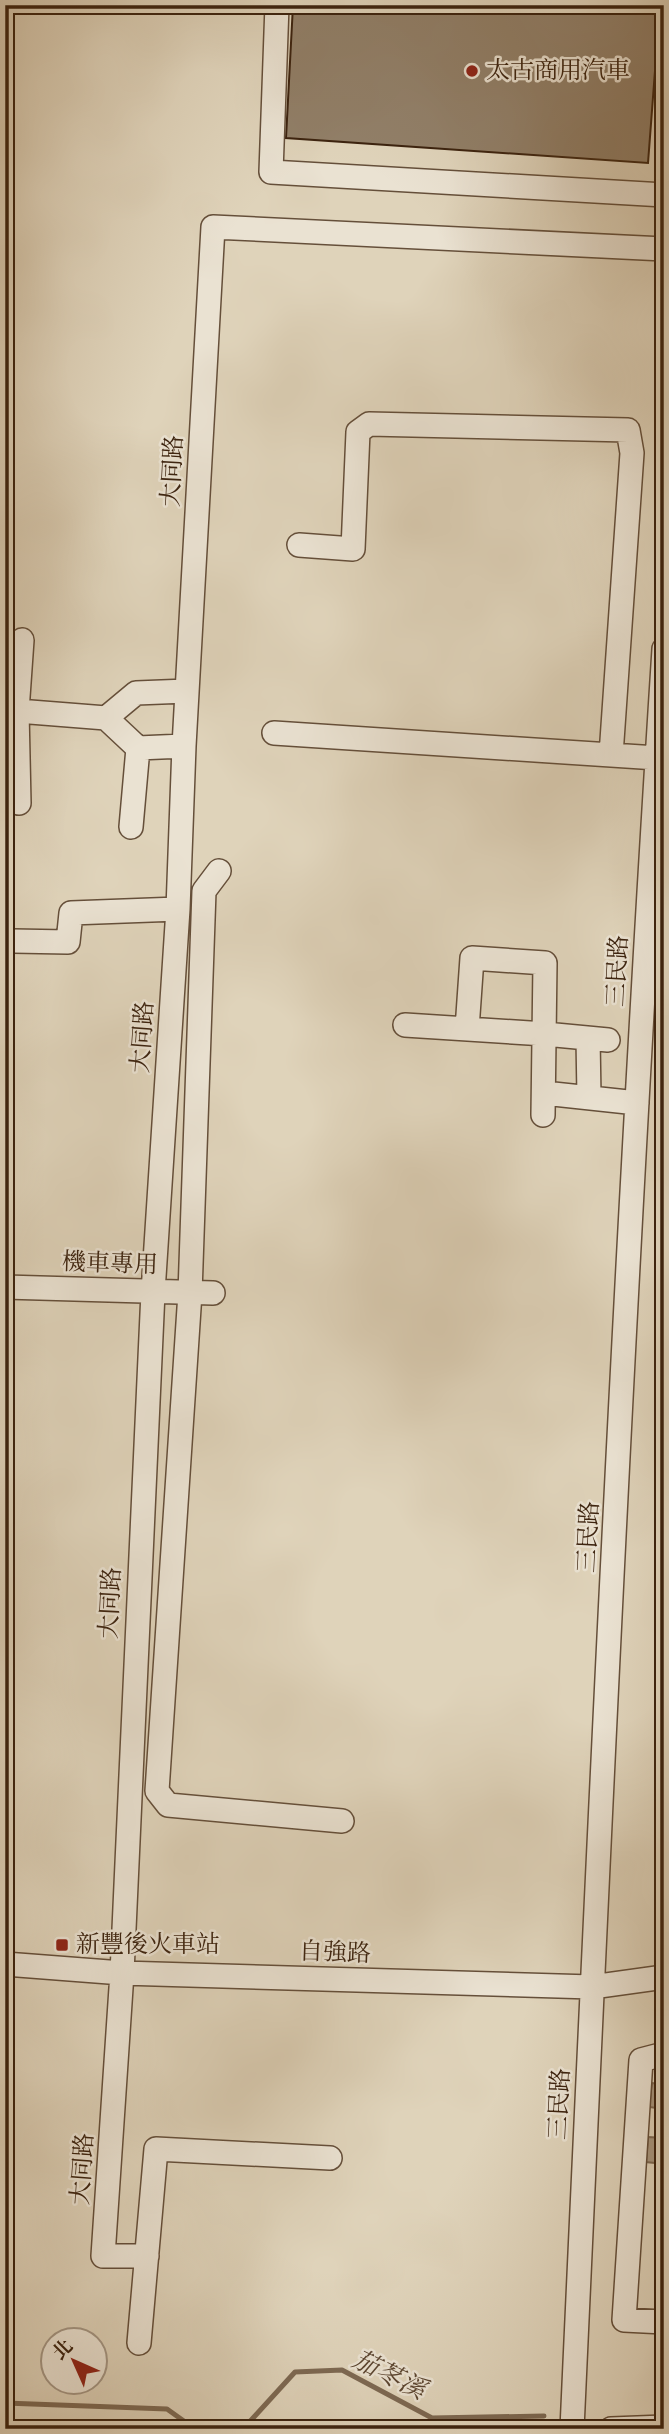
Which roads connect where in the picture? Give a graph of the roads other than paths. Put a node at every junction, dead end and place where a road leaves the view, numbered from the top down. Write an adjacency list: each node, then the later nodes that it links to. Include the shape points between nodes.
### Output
1 (277, 5): 2 (street, via 271,172)
2 (664, 195)
3 (664, 249): 7 (street, 大同路, via 214,227)
4 (299, 545): 13 (street, via 353,549 358,432 369,424 628,430 632,453)
5 (22, 640): 8 (street)
6 (664, 649): 14 (street, 三民路)
7 (187, 691): 9 (street, via 136,693); 11 (street, 大同路)
8 (11, 710): 9 (street); 15 (street)
9 (106, 718): 12 (street)
10 (274, 733): 13 (street)
11 (184, 747): 12 (street); 18 (street, 大同路)
12 (138, 748): 16 (street)
13 (611, 755): 14 (street)
14 (657, 758): 24 (street, 三民路)
15 (19, 803)
16 (131, 827)
17 (219, 871): 27 (street, via 204,891)
18 (178, 909): 19 (street, via 71,913 68,942); 26 (street, 大同路)
19 (13, 941)
20 (405, 1025): 21 (street)
21 (467, 1029): 22 (street); 22 (street, via 472,958 545,963)
22 (545, 1034): 23 (street, via 598,1039); 23 (street, via 543,1104)
23 (589, 1097): 24 (street)
24 (637, 1103): 33 (street, 三民路)
25 (5, 1287): 26 (street, 機車專用)
26 (153, 1292): 27 (street, 機車專用); 31 (street, 大同路)
27 (190, 1293): 28 (street, 機車專用); 29 (street, via 157,1791 168,1805)
28 (213, 1293)
29 (342, 1821)
30 (5, 1964): 31 (street, 自強路)
31 (122, 1973): 33 (street, 自強路); 36 (street, 大同路, via 103,2256)
32 (664, 1977): 33 (street, 自強路)
33 (592, 1987): 40 (street, 三民路)
34 (664, 2054): 37 (street, via 641,2060 624,2320)
35 (330, 2158): 36 (street, via 156,2149)
36 (147, 2256): 38 (street)
37 (664, 2322)
38 (139, 2343)
39 (664, 2427): 41 (street)
40 (572, 2429)
41 (611, 2429)

